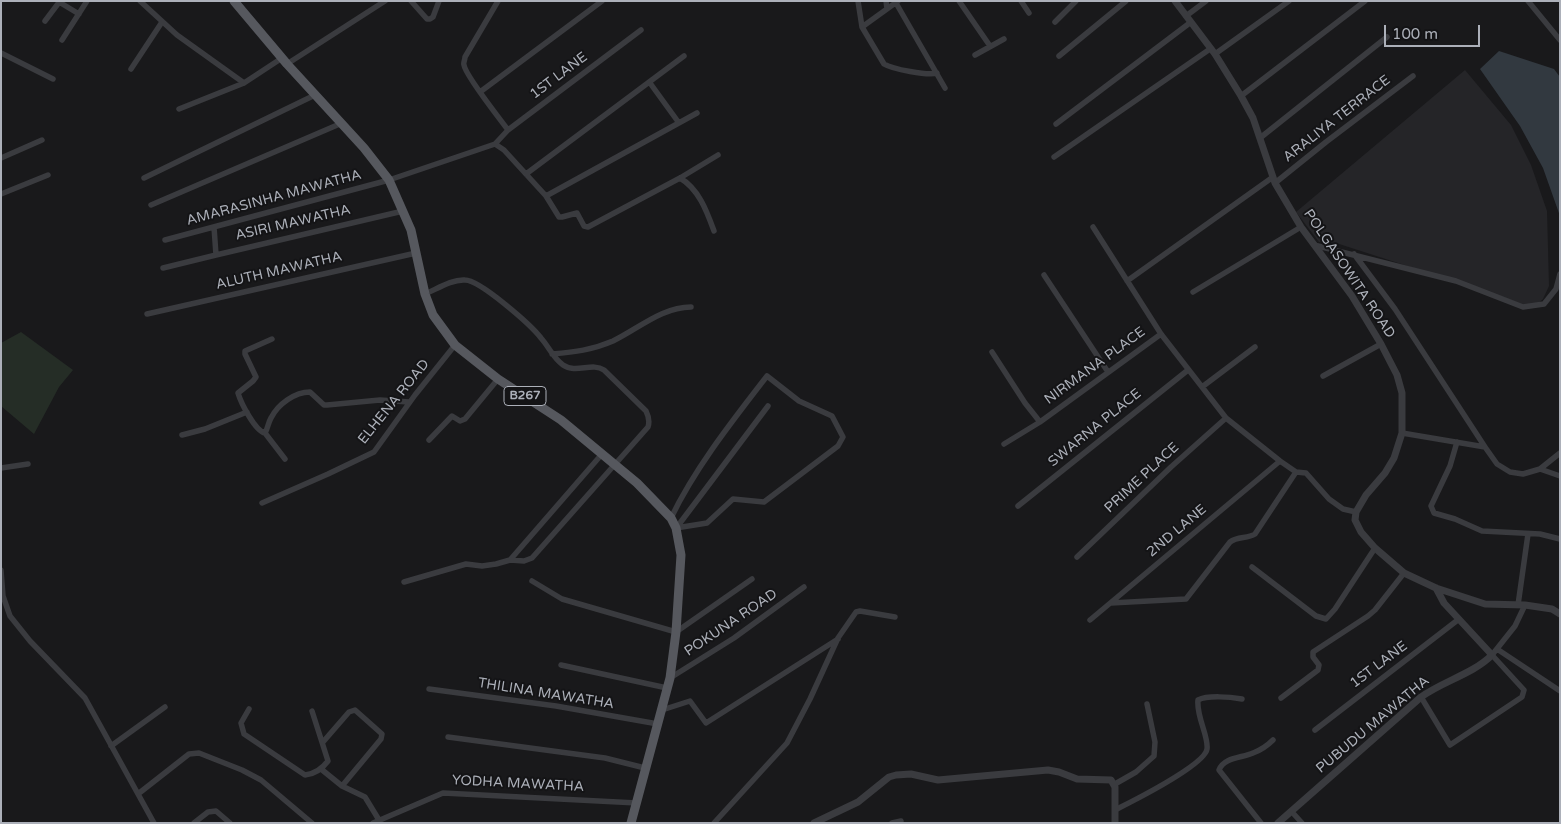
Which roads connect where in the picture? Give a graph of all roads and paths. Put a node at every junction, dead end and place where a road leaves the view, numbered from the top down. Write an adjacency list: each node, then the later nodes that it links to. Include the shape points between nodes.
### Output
1 (87, 1): 24 (street)
2 (140, 1): 27 (street)
3 (234, 1): 41 (main road, B267)
4 (385, 1): 41 (street)
5 (411, 1): 6 (street, via 430,20)
6 (439, 1)
7 (498, 1): 49 (street, via 465,58 466,71)
8 (602, 1): 49 (street)
9 (858, 1): 29 (street)
10 (886, 1): 22 (street)
11 (959, 1): 35 (street)
12 (1021, 1): 23 (street)
13 (1076, 1): 28 (street)
14 (1126, 1): 40 (street)
15 (1175, 1): 25 (street, POLGASOWITA ROAD)
16 (1206, 1): 25 (street)
17 (1290, 1): 36 (street)
18 (1365, 1): 51 (street)
19 (1528, 1): 34 (street)
20 (59, 2): 24 (street); 26 (street)
21 (897, 2): 22 (street); 43 (street)
22 (887, 9): 29 (street)
23 (1028, 12)
24 (79, 14): 33 (street)
25 (1188, 19): 36 (street, POLGASOWITA ROAD); 56 (street)
26 (45, 22)
27 (162, 22): 42 (street); 47 (street)
28 (1055, 22)
29 (862, 28): 43 (street, via 888,67 925,75)
30 (641, 30): 57 (street, 1ST LANE)
31 (1387, 36): 58 (street)
32 (1004, 39): 35 (street)
33 (62, 40)
34 (1560, 40)
35 (990, 46): 38 (street)
36 (1212, 52): 51 (street, POLGASOWITA ROAD); 62 (street)
37 (1, 54): 45 (street)
38 (975, 55)
39 (684, 56): 46 (street)
40 (1058, 56)
41 (284, 61): 47 (street); 50 (main road, B267)
42 (131, 69)
43 (937, 73): 48 (street)
44 (1414, 76): 69 (street, ARALIYA TERRACE)
45 (53, 79)
46 (650, 82): 55 (street); 64 (street)
47 (244, 83): 52 (street)
48 (945, 88)
49 (480, 92): 57 (street)
50 (315, 95): 54 (main road, B267); 66 (street)
51 (1241, 96): 58 (street, POLGASOWITA ROAD)
52 (180, 109)
53 (697, 113): 55 (street)
54 (342, 123): 68 (main road, B267); 72 (street)
55 (679, 123): 71 (street)
56 (1056, 124)
57 (508, 130): 60 (street, 1ST LANE)
58 (1260, 138): 69 (street, POLGASOWITA ROAD)
59 (42, 140): 63 (street)
60 (495, 144): 64 (street); 68 (street, AMARASINHA MAWATHA)
61 (718, 155): 67 (street)
62 (1054, 157)
63 (1, 158)
64 (526, 174): 71 (street)
65 (48, 175): 70 (street)
66 (144, 178)
67 (680, 178): 71 (street, via 588,227 584,226 577,212 559,217); 77 (street, via 699,196)
68 (389, 180): 73 (main road, B267); 74 (street, AMARASINHA MAWATHA)
69 (1274, 180): 76 (street, POLGASOWITA ROAD); 86 (street, ARALIYA TERRACE)
70 (1, 194)
71 (546, 196)
72 (151, 205)
73 (404, 210): 80 (main road, B267); 82 (street, ASIRI MAWATHA)
74 (214, 227): 78 (street, AMARASINHA MAWATHA); 82 (street, ASIRI MAWATHA)
75 (1093, 227): 86 (street)
76 (1301, 227): 79 (street, POLGASOWITA ROAD); 87 (street)
77 (714, 231)
78 (165, 240)
79 (1314, 245): 81 (street); 93 (street, POLGASOWITA ROAD, via 1352,296)
80 (416, 253): 88 (main road, B267); 90 (street, ALUTH MAWATHA)
81 (1354, 254): 84 (street, via 1456,281 1524,307 1544,304 1556,288); 114 (street, via 1395,309)
82 (216, 255): 83 (street)
83 (163, 268)
84 (1560, 274)
85 (1044, 275): 99 (street)
86 (1127, 281): 91 (street)
87 (1193, 292)
88 (425, 294): 94 (main road, B267, via 433,314); 97 (street, via 457,280 473,281 527,323)
89 (691, 307): 97 (street, via 680,307 613,341 584,351)
90 (147, 314)
91 (1160, 334): 98 (street); 99 (street, NIRMANA PLACE)
92 (272, 338): 105 (street, via 245,351 256,377 238,394)
93 (1381, 344): 100 (street); 109 (street, POLGASOWITA ROAD, via 1402,392)
94 (455, 345): 101 (main road, B267); 103 (street, ELHENA ROAD)
95 (1255, 347): 102 (street)
96 (992, 352): 107 (street, NIRMANA PLACE)
97 (552, 354): 120 (street, via 565,366 601,368 646,411 650,418 648,427)
98 (1188, 370): 102 (street); 126 (street, SWARNA PLACE)
99 (1108, 372): 107 (street, NIRMANA PLACE)
100 (1323, 376)
101 (498, 379): 111 (street, via 465,419 460,421 452,416); 116 (main road, B267, via 561,420)
102 (1202, 387): 106 (street)
103 (410, 402): 108 (street, via 380,400 324,405 306,392 283,402); 125 (street, ELHENA ROAD, via 374,452)
104 (768, 406): 129 (street)
105 (247, 412): 108 (street, via 256,428); 110 (street)
106 (1226, 418): 118 (street); 133 (street, PRIME PLACE)
107 (1040, 422): 113 (street)
108 (265, 433): 117 (street)
109 (1402, 433): 112 (street); 127 (street, POLGASOWITA ROAD, via 1394,458)
110 (182, 435)
111 (429, 440)
112 (1457, 442): 114 (street); 130 (street, via 1450,466 1430,506 1434,513 1482,531)
113 (1004, 444)
114 (1485, 447): 122 (street, via 1497,464 1510,472 1523,474)
115 (1560, 453): 122 (street)
116 (602, 454): 120 (main road, B267); 134 (street)
117 (285, 459)
118 (1280, 461): 123 (street); 143 (street, 2ND LANE)
119 (28, 464): 121 (street)
120 (615, 464): 128 (main road, B267); 134 (street, via 537,554 528,560)
121 (1, 468)
122 (1540, 469): 124 (street)
123 (1296, 472): 127 (street, via 1306,473 1330,499 1343,509); 143 (street, via 1255,534 1230,542 1186,599)
124 (1560, 476)
125 (262, 503)
126 (1018, 506)
127 (1356, 512): 132 (street, via 1355,520 1361,532)
128 (671, 518): 129 (main road, B267); 129 (street, via 710,453 767,376 798,401 832,416 843,437 838,446 764,502 733,499 707,523)
129 (676, 527): 149 (main road, B267, via 681,555)
130 (1528, 534): 131 (street); 144 (street)
131 (1560, 539)
132 (1375, 548): 135 (street, via 1336,609 1326,619 1316,616); 137 (street)
133 (1077, 557)
134 (510, 560): 140 (street, via 482,566 455,566)
135 (1252, 567)
136 (1, 570): 170 (street, via 3,596 10,616 85,698)
137 (1404, 573): 142 (street); 158 (street, via 1368,616 1313,652 1318,670)
138 (752, 579): 149 (street)
139 (532, 581): 149 (street, via 562,599)
140 (404, 582)
141 (804, 587): 153 (street, POKUNA ROAD, via 734,638)
142 (1436, 588): 144 (street, via 1485,604); 147 (street, via 1444,603)
143 (1111, 603): 148 (street, 2ND LANE)
144 (1521, 605): 145 (street, via 1552,609); 151 (street, via 1514,626)
145 (1560, 614)
146 (895, 617): 150 (street, via 856,612)
147 (1459, 619): 151 (street); 166 (street, 1ST LANE)
148 (1090, 620)
149 (676, 632): 153 (main road, B267)
150 (838, 638): 163 (street, via 706,723 690,701); 188 (street, via 787,743)
151 (1494, 652): 156 (street); 157 (street, PUBUDU MAWATHA, via 1483,663); 157 (street, via 1524,694 1450,745)
152 (561, 665): 154 (street)
153 (670, 678): 154 (main road, B267)
154 (668, 688): 163 (main road, B267)
155 (429, 689): 165 (street, THILINA MAWATHA)
156 (1560, 691)
157 (1421, 697): 178 (street, PUBUDU MAWATHA)
158 (1281, 698)
159 (1242, 699): 177 (street, via 1198,700 1208,747 1205,754 1184,773)
160 (1147, 704): 173 (street, via 1156,742 1154,756)
161 (165, 707): 170 (street)
162 (249, 709): 172 (street, via 241,723 244,734 305,775)
163 (662, 710): 165 (main road, B267)
164 (312, 712): 169 (street)
165 (658, 724): 171 (main road, B267)
166 (1315, 730)
167 (448, 737): 171 (street, via 605,758)
168 (1273, 740): 191 (street, via 1254,753 1228,760 1219,770)
169 (322, 742): 172 (street, via 328,761); 174 (street, via 349,712 355,710 382,734)
170 (111, 746): 175 (street)
171 (645, 768): 176 (main road, B267)
172 (321, 769): 174 (street)
173 (1115, 784): 177 (street); 181 (street, via 1108,780 1077,779 1048,770 938,780 911,774 896,775 858,802)
174 (342, 786): 179 (street, via 365,797)
175 (138, 794): 182 (street); 185 (street, via 189,754 199,753 261,780)
176 (637, 803): 179 (street, YODHA MAWATHA, via 443,793); 187 (main road, B267)
177 (1115, 810): 190 (street)
178 (1292, 812): 192 (street, PUBUDU MAWATHA); 193 (street)
179 (379, 820): 186 (street, YODHA MAWATHA)
180 (901, 821): 189 (street)
181 (817, 822)
182 (154, 823)
183 (194, 823): 184 (street, via 208,812 216,811)
184 (230, 823)
185 (312, 823)
186 (373, 823)
187 (631, 823)
188 (714, 823)
189 (892, 823)
190 (1115, 823)
191 (1261, 823)
192 (1278, 823)
193 (1302, 823)

